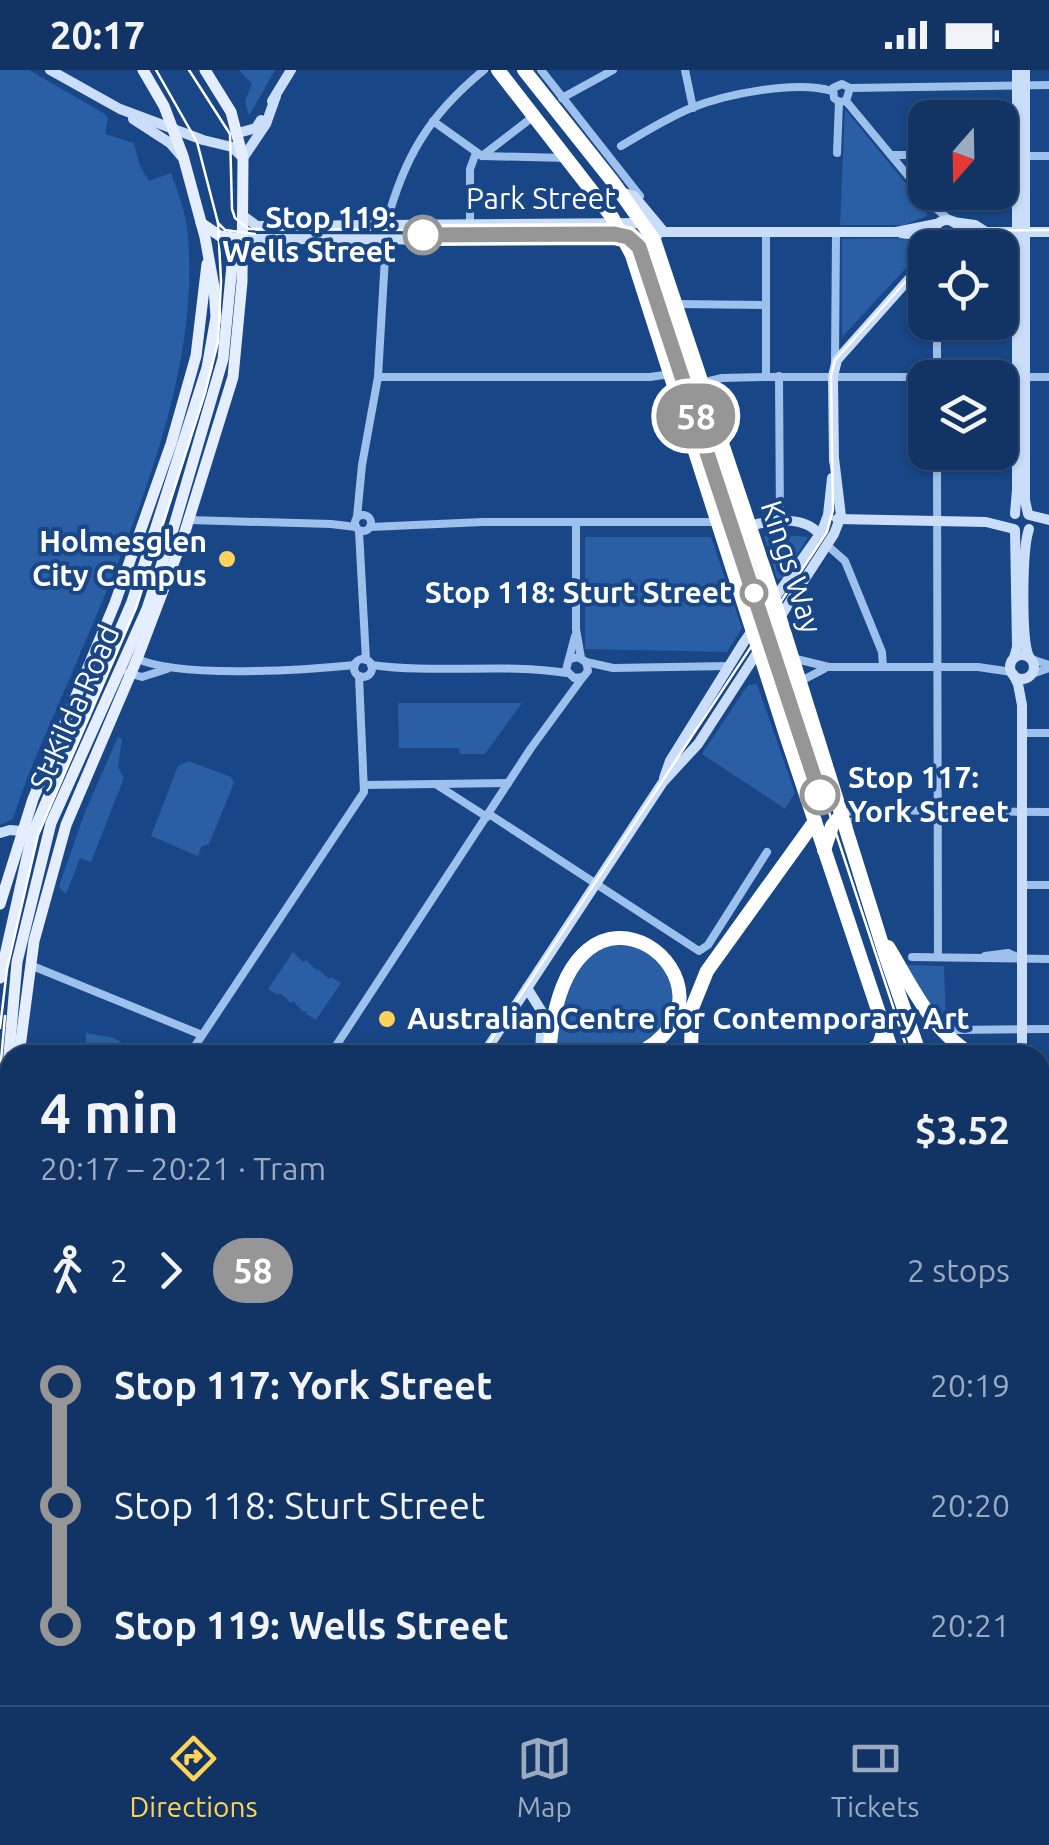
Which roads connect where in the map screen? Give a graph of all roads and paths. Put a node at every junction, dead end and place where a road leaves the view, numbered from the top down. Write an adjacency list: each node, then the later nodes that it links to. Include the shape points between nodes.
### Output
1 (50, 70): 21 (street)
2 (143, 70): 25 (main road, St Kilda Road)
3 (205, 70): 26 (main road, St Kilda Road)
4 (291, 70): 17 (street)
5 (484, 70): 24 (street)
6 (498, 70): 22 (highway, Kings Way)
7 (524, 70): 23 (highway, Kings Way)
8 (541, 70): 18 (street, Kings Way)
9 (613, 70): 18 (street)
10 (837, 70): 15 (street)
11 (1021, 70): 13 (street)
12 (689, 71): 20 (street)
13 (1021, 85): 14 (street); 16 (street); 32 (street)
14 (1049, 85)
15 (835, 88): 16 (street); 19 (street); 20 (street, via 759,91)
16 (850, 88): 19 (street)
17 (276, 96): 26 (street, via 256,128); 34 (street)
18 (562, 98): 23 (street, Kings Way)
19 (843, 101): 28 (street); 30 (street)
20 (692, 108): 27 (street)
21 (120, 109): 25 (street); 36 (street, via 170,144)
22 (534, 116): 29 (street); 35 (highway, Kings Way)
23 (568, 116): 38 (highway, Kings Way); 39 (street, Kings Way)
24 (433, 121): 29 (street); 49 (street, via 404,166)
25 (174, 129): 34 (street, via 232,146); 36 (main road, St Kilda Road)
26 (238, 133): 34 (main road, St Kilda Road)
27 (620, 146)
28 (838, 153)
29 (479, 155): 35 (street); 45 (street, via 470,170)
30 (891, 156): 31 (street); 37 (street)
31 (908, 156)
32 (1021, 156): 33 (street); 56 (street)
33 (1049, 156)
34 (243, 158): 42 (main road, St Kilda Road)
35 (566, 158): 46 (highway, Kings Way)
36 (185, 163): 44 (main road, St Kilda Road)
37 (908, 177)
38 (620, 192): 39 (street); 47 (highway, Kings Way)
39 (642, 204): 58 (street)
40 (933, 210): 48 (street)
41 (937, 210): 43 (street)
42 (242, 215): 49 (street, Park Street, via 258,226); 60 (main road, St Kilda Road)
43 (951, 221): 48 (street, Park Street); 51 (street); 52 (street)
44 (201, 223): 60 (main road); 80 (main road, St Kilda Road, via 216,303 207,368)
45 (470, 224): 46 (street, Park Street); 49 (street, Park Street)
46 (616, 224): 47 (street, Park Street); 61 (highway, Kings Way)
47 (644, 224): 58 (highway, Kings Way)
48 (936, 224): 50 (street); 55 (street, Park Street)
49 (386, 225): 62 (street)
50 (935, 230)
51 (959, 230)
52 (983, 230)
53 (766, 232): 54 (street, Park Street); 58 (street, Park Street); 65 (street)
54 (836, 232): 55 (street, Park Street); 66 (street)
55 (896, 232): 59 (street, Park Street)
56 (1021, 232): 57 (street); 72 (street)
57 (1049, 232)
58 (660, 235): 61 (street, Park Street); 64 (highway, Kings Way)
59 (908, 235)
60 (240, 239): 62 (street, Park Street); 81 (main road, St Kilda Road, via 223,359)
61 (624, 239): 62 (street, Park Street); 67 (highway, Kings Way)
62 (386, 240): 74 (street)
63 (908, 281): 66 (street, via 842,352)
64 (676, 304): 65 (street); 75 (highway, Kings Way)
65 (766, 305): 69 (street)
66 (834, 372): 68 (street); 70 (street); 76 (street)
67 (671, 374): 74 (street); 86 (highway, Kings Way)
68 (908, 375)
69 (766, 376): 70 (street); 75 (street)
70 (779, 376): 83 (street)
71 (1018, 377): 72 (street)
72 (1021, 377): 73 (street); 79 (street); 84 (street)
73 (1049, 377)
74 (378, 378): 91 (street, via 362,465)
75 (701, 383): 92 (highway, Kings Way)
76 (834, 458): 78 (street); 82 (street)
77 (937, 470): 88 (street)
78 (828, 514): 82 (street); 87 (street); 94 (street)
79 (1014, 514): 84 (street, via 1023,512); 89 (street); 93 (street)
80 (154, 515): 81 (main road); 138 (main road, St Kilda Road, via 42,775)
81 (182, 520): 91 (street); 100 (main road, St Kilda Road)
82 (840, 520): 88 (street); 95 (street)
83 (780, 521): 87 (street); 92 (street)
84 (1029, 521): 90 (street); 93 (street, via 1023,532); 103 (street)
85 (576, 522): 86 (street); 91 (street); 104 (street)
86 (719, 522): 98 (highway, Kings Way)
87 (799, 522): 94 (street)
88 (938, 522): 89 (street); 109 (street)
89 (986, 522): 93 (street)
90 (1049, 522)
91 (363, 523): 114 (street)
92 (750, 526): 96 (highway, Kings Way)
93 (1015, 530): 102 (street)
94 (819, 534): 96 (street)
95 (828, 546): 97 (street); 108 (street, via 844,561)
96 (775, 602): 97 (highway, Kings Way); 98 (street)
97 (780, 620): 99 (street); 101 (highway, Kings Way)
98 (753, 629): 99 (highway, Kings Way); 105 (street)
99 (759, 651): 119 (street); 121 (highway, Kings Way)
100 (132, 656): 113 (street); 115 (main road, St Kilda Road)
101 (792, 658): 107 (street); 122 (highway, Kings Way)
102 (1014, 658): 103 (street); 110 (street); 116 (street)
103 (1030, 658): 111 (street); 117 (street)
104 (574, 665): 112 (street); 114 (street); 118 (street); 118 (street); 123 (street)
105 (728, 666): 106 (street); 120 (street)
106 (702, 667): 112 (street); 120 (street)
107 (829, 667): 108 (street); 122 (street)
108 (883, 667): 109 (street)
109 (938, 667): 110 (street); 131 (street)
110 (978, 667): 116 (street)
111 (1049, 667): 117 (street)
112 (613, 668): 118 (street)
113 (167, 669): 114 (street); 115 (street, via 142,677)
114 (363, 669): 130 (street)
115 (125, 672): 139 (main road, St Kilda Road); 153 (main road, St Kilda Road, via 66,825)
116 (1012, 673): 117 (street); 124 (street)
117 (1031, 674): 124 (street)
118 (585, 675): 123 (street)
119 (742, 677): 121 (street); 127 (street, via 687,760)
120 (720, 681): 127 (street)
121 (768, 682): 136 (highway, Kings Way)
122 (799, 682): 135 (highway, Kings Way)
123 (564, 700): 129 (street)
124 (1022, 706): 125 (street)
125 (1022, 733): 126 (street); 132 (street)
126 (1049, 733)
127 (663, 782): 142 (street)
128 (428, 783): 129 (street); 130 (street); 134 (street)
129 (508, 783): 134 (street)
130 (365, 785): 160 (street)
131 (938, 812): 132 (street); 135 (street, via 854,810); 149 (street)
132 (1022, 812): 133 (street); 143 (street)
133 (1049, 812)
134 (488, 816): 142 (street); 165 (street)
135 (843, 819): 140 (highway, via 832,826); 146 (highway, Kings Way)
136 (814, 822): 140 (highway, Kings Way); 170 (highway, via 706,971 690,1020)
137 (0, 833): 138 (street)
138 (27, 833): 139 (main road); 145 (main road, St Kilda Road); 152 (main road, St Kilda Road)
139 (46, 838): 153 (main road, St Kilda Road)
140 (824, 850): 156 (highway, Kings Way)
141 (767, 852): 142 (street, via 699,951)
142 (595, 884): 155 (street)
143 (1022, 884): 144 (street); 150 (street)
144 (1049, 885)
145 (0, 904)
146 (880, 933): 173 (highway, Kings Way); 174 (highway, via 939,1028)
147 (0, 935): 152 (main road)
148 (912, 957): 149 (street)
149 (938, 957): 150 (street, via 1008,953)
150 (1022, 959): 151 (street); 157 (street)
151 (1049, 959)
152 (2, 960): 154 (main road, St Kilda Road)
153 (23, 964): 160 (street); 162 (main road, St Kilda Road); 163 (main road, St Kilda Road)
154 (0, 978)
155 (527, 988): 161 (street, via 542,1012); 166 (street)
156 (884, 1028): 171 (highway); 172 (highway, Kings Way)
157 (1022, 1029): 158 (street); 159 (street); 175 (street)
158 (1049, 1029)
159 (955, 1030)
160 (202, 1035): 164 (street)
161 (546, 1037): 167 (street); 168 (highway); 169 (highway, via 561,985 578,957 606,940 636,941 668,962 679,996 667,1033)
162 (10, 1045)
163 (20, 1045)
164 (195, 1045)
165 (337, 1045)
166 (490, 1045)
167 (543, 1045)
168 (547, 1045)
169 (653, 1045)
170 (691, 1045)
171 (876, 1045)
172 (890, 1045)
173 (917, 1045)
174 (960, 1045)
175 (1022, 1045)

